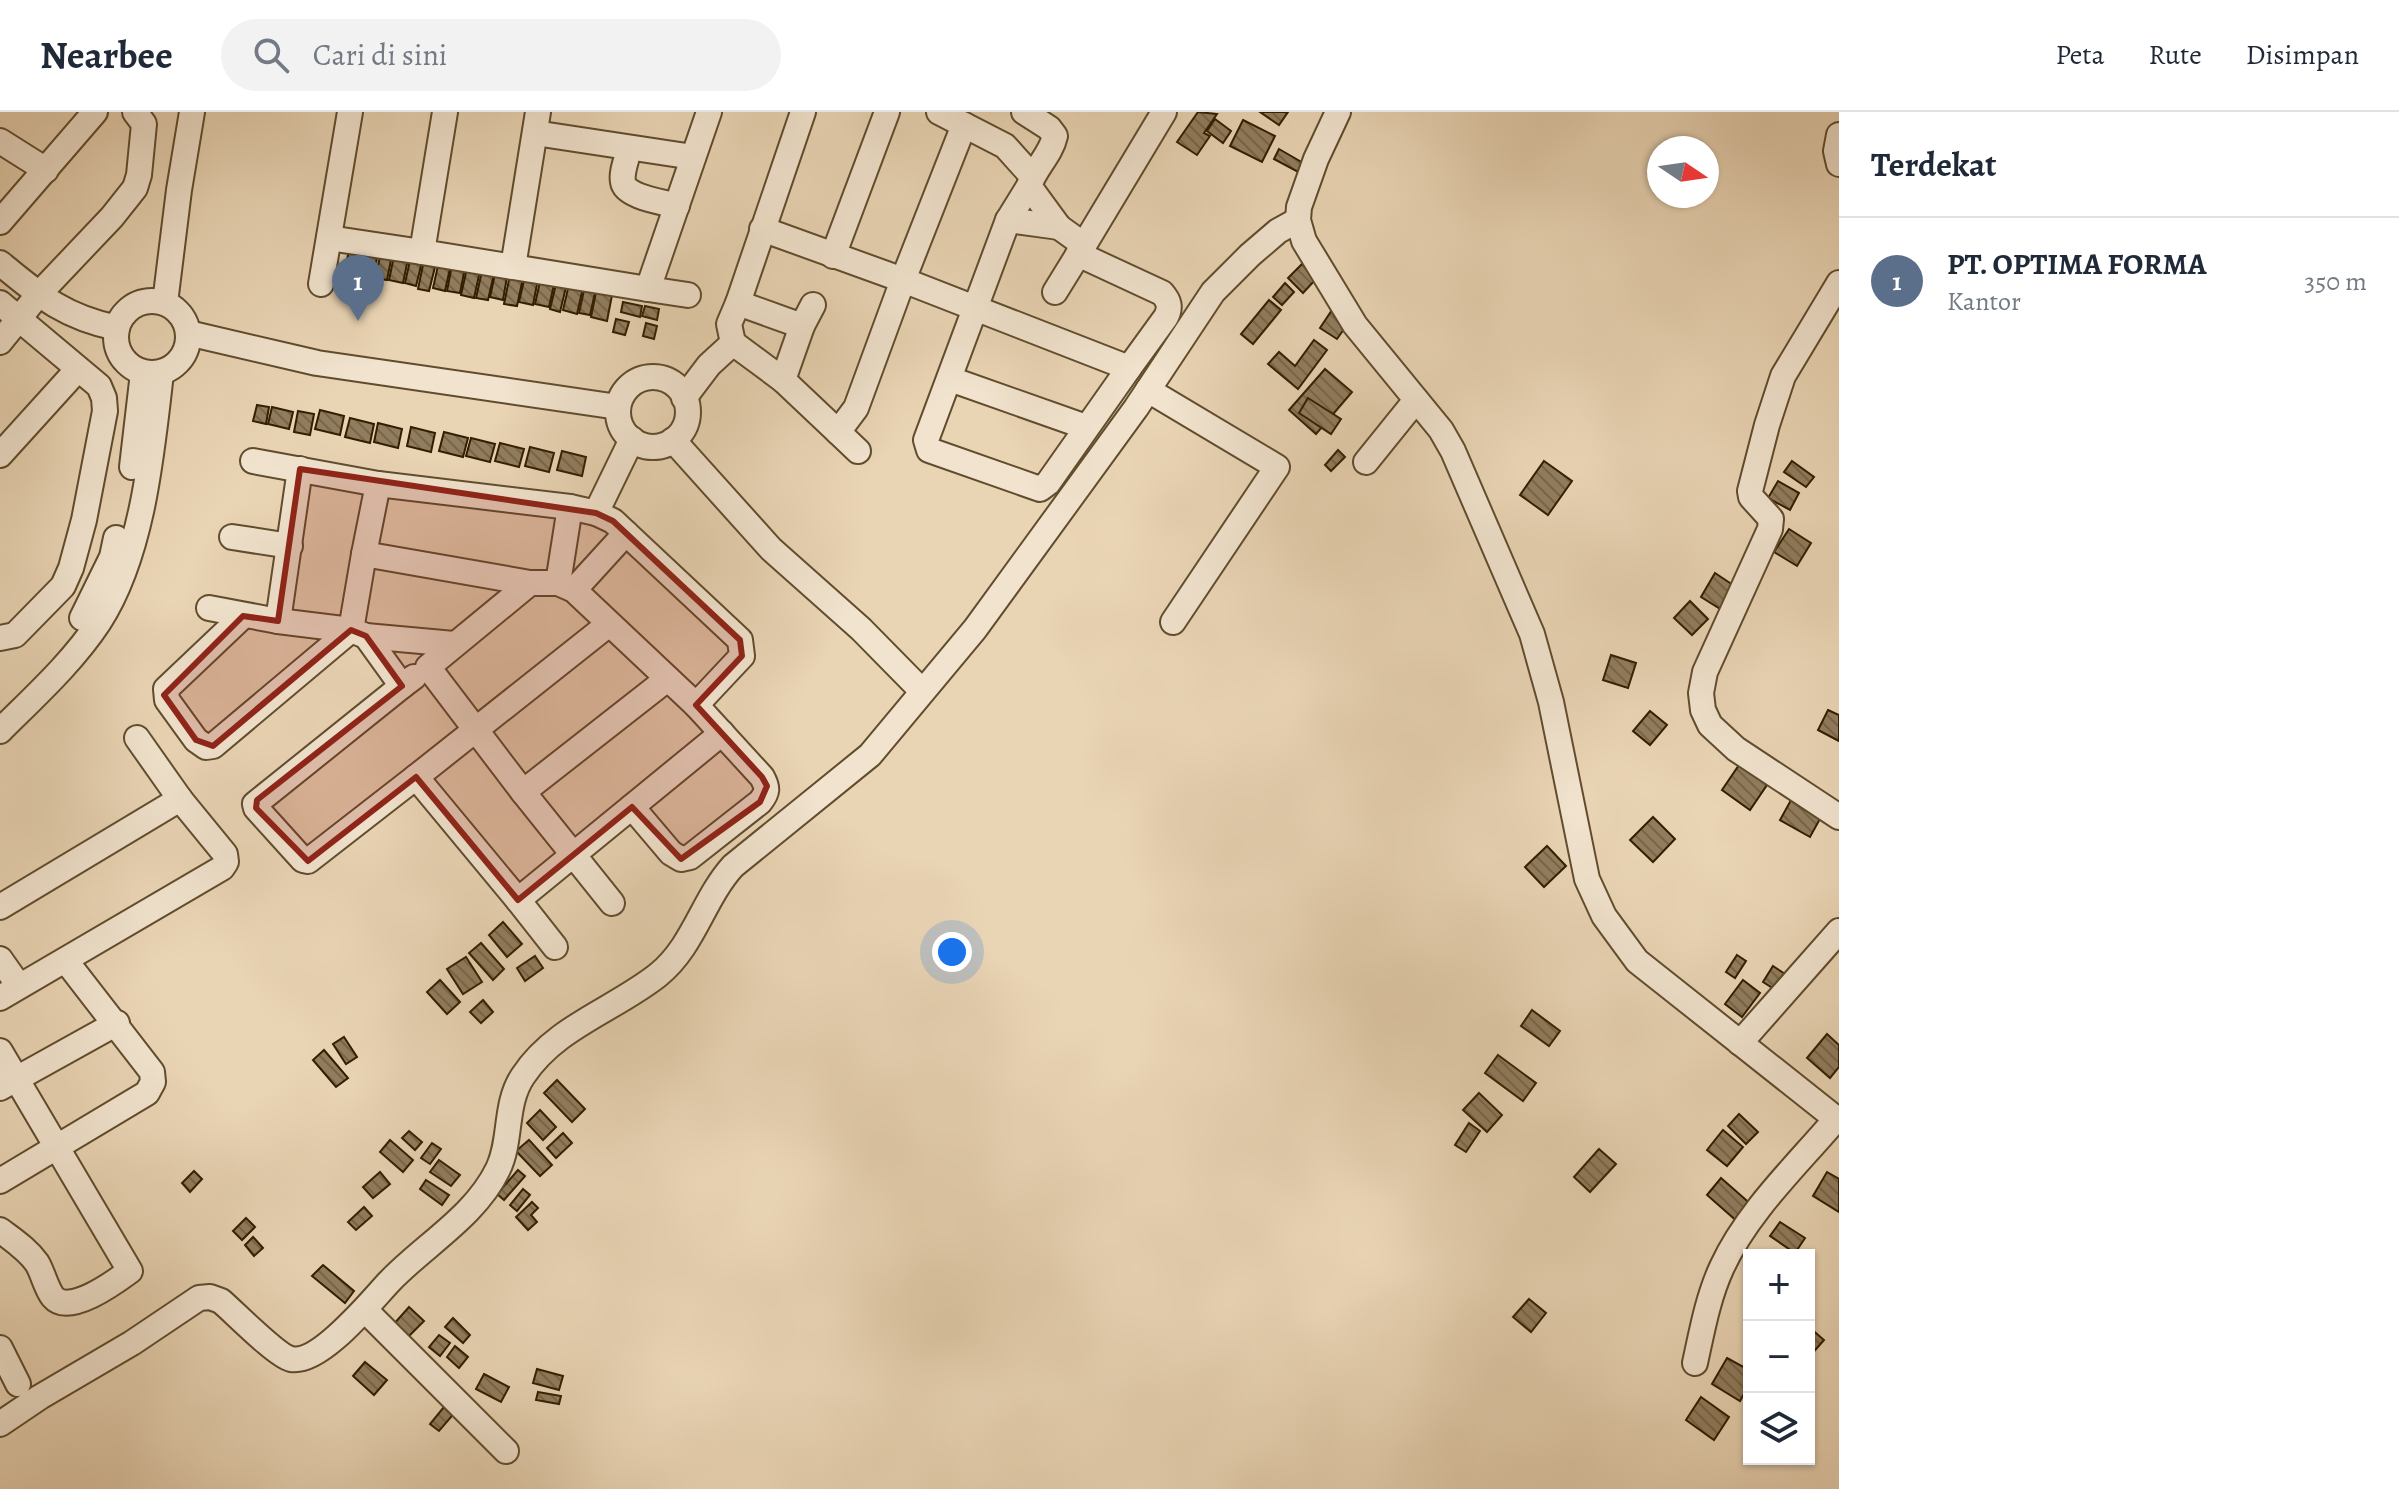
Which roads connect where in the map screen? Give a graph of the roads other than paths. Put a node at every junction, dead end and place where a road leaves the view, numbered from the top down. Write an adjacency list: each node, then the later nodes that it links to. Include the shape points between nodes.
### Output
1 (95, 112): 22 (street)
2 (135, 112): 41 (street, via 144,124 135,188)
3 (177, 112): 43 (street)
4 (192, 112): 43 (street)
5 (350, 112): 30 (street)
6 (445, 112): 32 (street)
7 (709, 112): 20 (street)
8 (803, 112): 29 (street)
9 (887, 112): 33 (street)
10 (939, 112): 15 (street)
11 (1022, 112): 18 (street); 23 (street, via 1055,136)
12 (1338, 112): 26 (street, via 1306,183)
13 (1159, 114): 31 (street)
14 (535, 118): 19 (street); 35 (street)
15 (964, 125): 18 (street); 36 (street)
16 (1839, 135): 21 (street)
17 (0, 141): 22 (street)
18 (1005, 146): 23 (street)
19 (629, 149): 20 (street); 24 (street, via 625,188)
20 (693, 157): 24 (street)
21 (1839, 164)
22 (46, 170): 27 (street)
23 (1031, 181): 25 (street); 28 (street)
24 (677, 206): 39 (street)
25 (1008, 220): 28 (street); 46 (street)
26 (1298, 220): 57 (street, via 1278,231 1213,292); 59 (street, via 1304,241 1355,325)
27 (0, 222)
28 (1059, 227): 31 (street)
29 (762, 229): 33 (street); 45 (street)
30 (329, 238): 32 (street); 38 (street)
31 (1081, 249): 40 (street); 52 (street, via 1168,300 1166,317)
32 (422, 252): 35 (street)
33 (833, 256): 36 (street)
34 (0, 263): 41 (street)
35 (513, 267): 39 (street)
36 (903, 280): 46 (street); 62 (street, via 856,408)
37 (1839, 283): 101 (street, via 1783,376 1750,491 1771,519 1770,529 1712,653 1701,693 1710,725 1723,738)
38 (321, 284)
39 (648, 289): 42 (street)
40 (1055, 292)
41 (38, 295): 47 (street); 48 (street, via 59,310)
42 (688, 295)
43 (158, 302): 48 (street, via 129,309); 49 (street, via 181,315)
44 (0, 303): 47 (street)
45 (738, 303): 51 (street, via 729,324); 56 (street, via 808,315)
46 (976, 310): 52 (street); 55 (street)
47 (20, 320): 50 (street); 53 (street)
48 (117, 328): 54 (street, via 124,361)
49 (188, 333): 54 (street, via 182,358 173,368); 60 (street, via 317,363)
50 (0, 342)
51 (733, 343): 56 (street); 58 (street)
52 (1129, 368): 61 (street)
53 (78, 369): 66 (street); 85 (street, via 99,386 105,411 71,568 63,586 15,635)
54 (152, 373): 92 (street, via 112,557 85,615); 94 (street, via 146,480 119,583 74,654)
55 (950, 379): 61 (street); 61 (street, via 922,447 929,450 1040,489)
56 (783, 380): 62 (street)
57 (1148, 390): 82 (street, via 1277,467); 90 (street, via 975,629)
58 (684, 398): 60 (street, via 671,382 652,377 632,383); 64 (street, via 686,421)
59 (1416, 400): 68 (street); 112 (street, via 1453,451 1532,634 1587,879 1604,916 1637,961)
60 (618, 407): 63 (street, via 620,424)
61 (1086, 427)
62 (838, 432): 65 (street)
63 (632, 439): 64 (street, via 651,446); 72 (street)
64 (673, 440): 90 (street, via 762,540)
65 (858, 451)
66 (0, 455)
67 (253, 461): 69 (street)
68 (1366, 462)
69 (300, 469): 70 (street); 75 (street)
70 (378, 484): 71 (street); 76 (street)
71 (570, 507): 72 (street); 78 (street)
72 (596, 513): 73 (street)
73 (626, 533): 78 (street); 91 (street, via 740,640 742,656)
74 (232, 537): 75 (street)
75 (290, 546): 81 (street)
76 (364, 554): 77 (street); 84 (street)
77 (530, 583): 78 (street); 86 (street)
78 (566, 586): 83 (street)
79 (209, 608): 80 (street)
80 (243, 616): 81 (street); 84 (street, via 164,695 206,747)
81 (278, 621): 84 (street)
82 (1173, 622)
83 (609, 624): 88 (street); 93 (street)
84 (358, 633): 86 (street); 89 (street)
85 (0, 638)
86 (454, 644): 87 (street)
87 (428, 667): 89 (street); 93 (street)
88 (666, 680): 91 (street); 98 (street)
89 (402, 686): 97 (street, via 257,800 256,808 308,861)
90 (922, 691): 119 (street, via 870,755 719,881 685,946 657,975 549,1047 523,1075 512,1097 504,1151 487,1186)
91 (696, 705): 95 (street)
92 (0, 709)
93 (475, 730): 97 (street); 98 (street)
94 (0, 731)
95 (722, 733): 100 (street); 100 (street, via 767,786 760,802 681,859)
96 (137, 738): 99 (street)
97 (416, 777): 103 (street)
98 (523, 792): 102 (street)
99 (180, 799): 105 (street); 109 (street, via 225,854 222,868)
100 (632, 807): 102 (street)
101 (1839, 817)
102 (576, 855): 103 (street); 104 (street)
103 (518, 900): 107 (street)
104 (612, 903)
105 (0, 907)
106 (1839, 931): 112 (street)
107 (555, 947)
108 (0, 959): 110 (street)
109 (66, 961): 110 (street); 111 (street)
110 (10, 992)
111 (117, 1023): 114 (street); 116 (street, via 152,1072 151,1089)
112 (1740, 1043): 115 (street)
113 (0, 1051): 114 (street)
114 (8, 1083): 116 (street)
115 (1838, 1120): 121 (street, via 1734,1245 1716,1281)
116 (55, 1147): 117 (street); 118 (street, via 130,1271 81,1300 61,1303 23,1247)
117 (0, 1181)
118 (0, 1230)
119 (365, 1310): 123 (street, via 338,1336 293,1360 221,1301 199,1298); 124 (street)
120 (0, 1348): 122 (street)
121 (1695, 1363)
122 (18, 1384)
123 (0, 1424)
124 (506, 1451)

